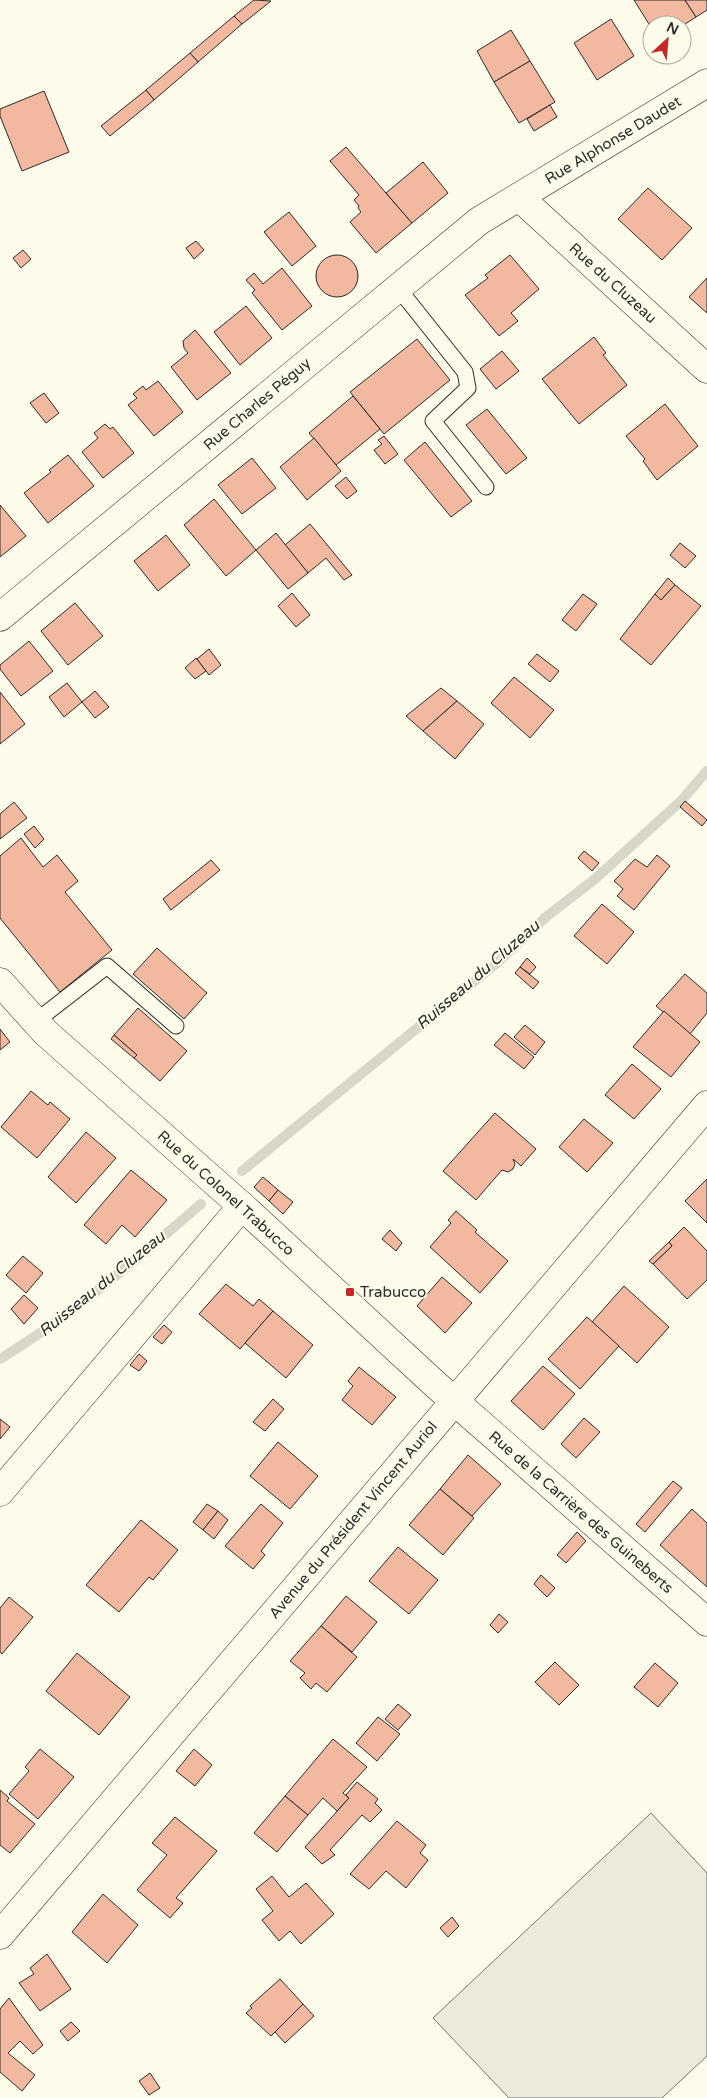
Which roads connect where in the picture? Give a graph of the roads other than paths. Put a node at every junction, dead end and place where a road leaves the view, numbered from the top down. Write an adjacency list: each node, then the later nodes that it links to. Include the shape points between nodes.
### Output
1 (707, 83): 2 (street, Rue Alphonse Daudet)
2 (519, 197): 3 (street, Rue Charles Péguy, via 479,221); 4 (street, Rue du Cluzeau)
3 (398, 288): 5 (lane, via 464,372 468,388 433,422); 6 (street, Rue Charles Péguy)
4 (707, 369)
5 (486, 487)
6 (0, 617)
7 (0, 982): 8 (street, Rue du Colonel Trabucco)
8 (35, 1022): 9 (lane, via 108,966); 11 (street, Rue du Colonel Trabucco)
9 (176, 1026)
10 (707, 1106): 12 (street, Avenue du Président Vincent Auriol)
11 (242, 1206): 12 (street, Rue du Colonel Trabucco); 13 (street)
12 (456, 1401): 14 (street, Rue de la Carrière des Guineberts); 15 (street, Avenue du Président Vincent Auriol)
13 (0, 1492)
14 (707, 1622)
15 (0, 1935)

